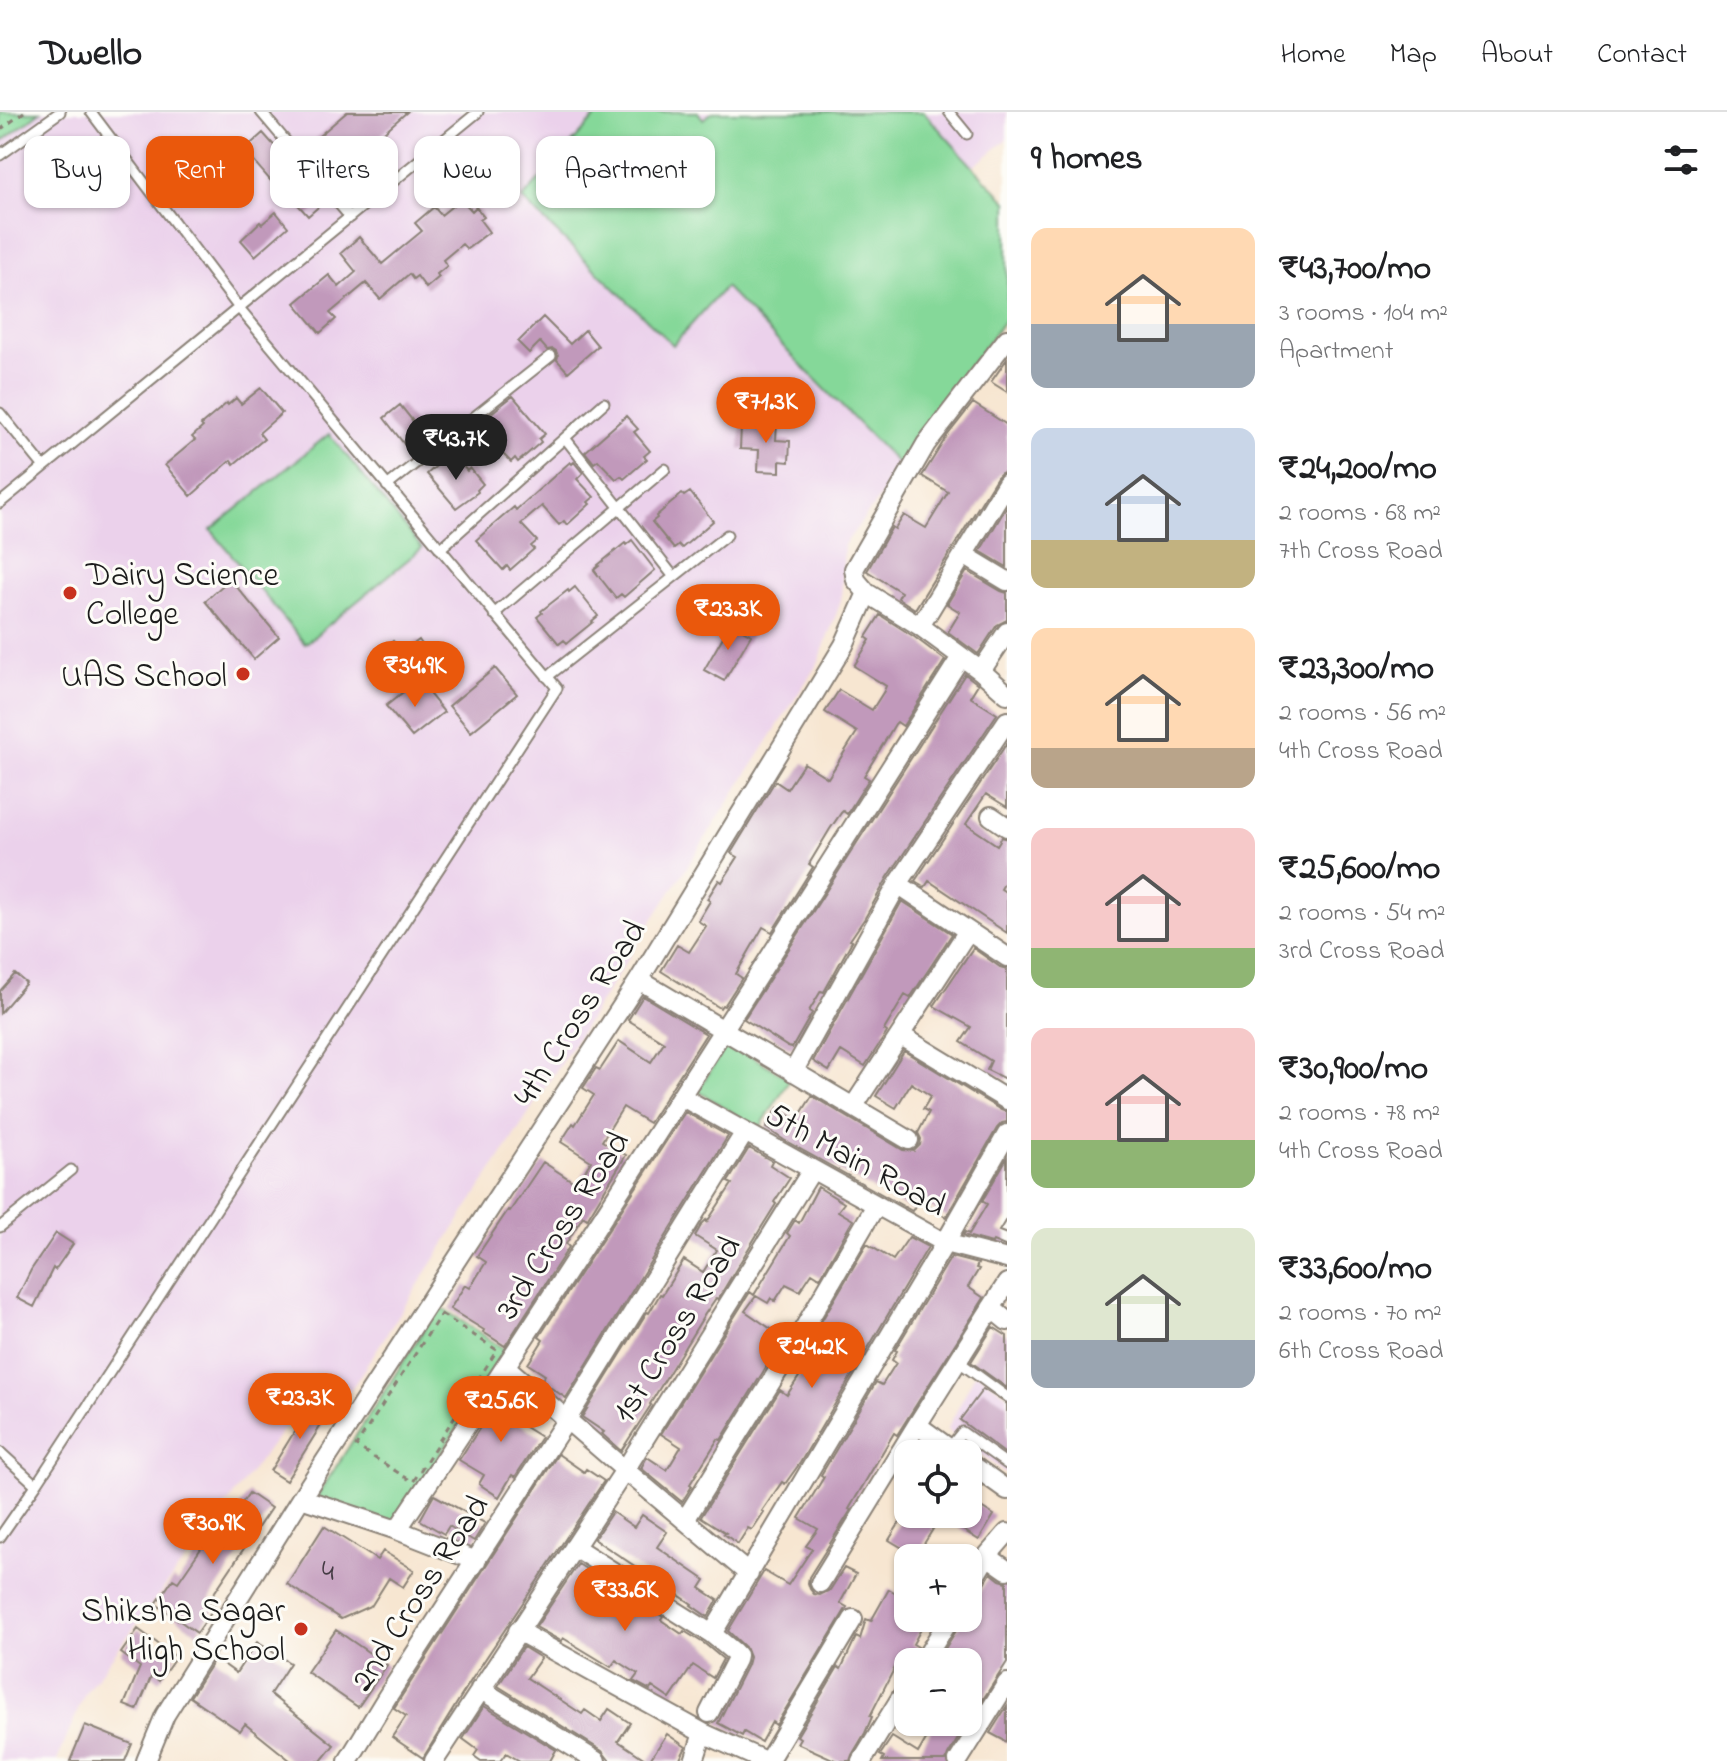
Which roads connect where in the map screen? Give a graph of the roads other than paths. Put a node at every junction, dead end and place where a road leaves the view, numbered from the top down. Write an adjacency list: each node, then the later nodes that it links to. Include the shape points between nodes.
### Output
1 (60, 112): 7 (lane)
2 (91, 112): 9 (lane)
3 (261, 112): 8 (lane)
4 (478, 112): 8 (lane)
5 (949, 112): 6 (lane)
6 (967, 134)
7 (0, 155)
8 (350, 217): 9 (lane)
9 (239, 308): 15 (lane); 18 (lane)
10 (1007, 339): 26 (street, via 926,444 854,569)
11 (551, 356): 18 (lane)
12 (604, 403): 14 (lane)
13 (0, 413): 15 (lane)
14 (565, 438): 20 (lane); 22 (lane)
15 (44, 467): 19 (lane)
16 (665, 469): 20 (lane)
17 (1007, 483): 23 (street)
18 (387, 486): 22 (lane)
19 (0, 503)
20 (619, 508): 24 (lane); 27 (lane)
21 (727, 535): 24 (lane)
22 (440, 549): 27 (lane)
23 (964, 555): 25 (street); 28 (street)
24 (674, 577): 32 (lane)
25 (1007, 581)
26 (867, 593): 28 (street); 40 (street, 4th Cross Road, via 844,645)
27 (494, 614): 32 (lane)
28 (920, 626): 30 (street)
29 (1007, 632): 31 (street)
30 (961, 657): 31 (street); 41 (street, 3rd Cross Road)
31 (981, 671): 33 (street)
32 (547, 677): 72 (lane, via 557,688)
33 (1007, 694)
34 (1007, 721): 37 (street)
35 (991, 816): 36 (street)
36 (1007, 827)
37 (898, 884): 38 (street); 43 (street)
38 (968, 931): 39 (street); 42 (street)
39 (1007, 957)
40 (639, 980): 41 (street); 74 (street, 4th Cross Road)
41 (723, 1031): 43 (street); 44 (street, 3rd Cross Road)
42 (900, 1035): 45 (street); 46 (street)
43 (793, 1072): 46 (street)
44 (682, 1097): 47 (street, 5th Main Road); 60 (street, 3rd Cross Road)
45 (1007, 1100)
46 (853, 1107): 49 (street)
47 (745, 1132): 51 (street, 5th Main Road); 62 (street, 2nd Cross Road)
48 (1007, 1134): 54 (street)
49 (909, 1140)
50 (71, 1170): 53 (lane)
51 (812, 1170): 52 (street, 5th Main Road); 70 (street, 1st Cross Road)
52 (876, 1205): 54 (street, 5th Main Road); 75 (street)
53 (0, 1227)
54 (945, 1243): 55 (street, 5th Main Road); 84 (street)
55 (1007, 1259)
56 (1007, 1283): 57 (street)
57 (991, 1308): 58 (street); 59 (street)
58 (1007, 1321)
59 (958, 1361): 61 (lane); 63 (street)
60 (506, 1367): 62 (street); 76 (street, 3rd Cross Road)
61 (1007, 1397)
62 (567, 1419): 70 (street); 81 (street, 2nd Cross Road)
63 (917, 1425): 64 (street); 85 (street)
64 (938, 1440)
65 (958, 1440): 66 (lane, via 962,1432)
66 (973, 1440)
67 (982, 1446): 69 (lane)
68 (0, 1452): 72 (lane)
69 (1007, 1464)
70 (625, 1470): 75 (street); 79 (street, 1st Cross Road)
71 (982, 1472): 73 (street)
72 (36, 1485): 78 (lane)
73 (1007, 1490)
74 (301, 1498): 76 (street); 94 (street, 4th Cross Road, via 165,1715)
75 (685, 1520): 84 (street)
76 (397, 1530): 81 (street)
77 (1007, 1533): 80 (street)
78 (0, 1537)
79 (574, 1547): 87 (street, 1st Cross Road); 88 (street)
80 (987, 1556): 82 (street); 83 (street)
81 (476, 1561): 95 (street, 2nd Cross Road)
82 (982, 1564)
83 (1007, 1570)
84 (749, 1574): 88 (street)
85 (820, 1583)
86 (853, 1619): 99 (street)
87 (518, 1631): 90 (street, 1st Cross Road); 93 (street)
88 (712, 1634): 92 (street, via 737,1655)
89 (1007, 1683): 101 (street)
90 (480, 1689): 96 (street, 1st Cross Road); 97 (street)
91 (894, 1709): 100 (street)
92 (709, 1713)
93 (703, 1733): 98 (street); 99 (street)
94 (146, 1761)
95 (348, 1761)
96 (433, 1761)
97 (596, 1761)
98 (694, 1761)
99 (767, 1761)
100 (862, 1761)
101 (958, 1761)

